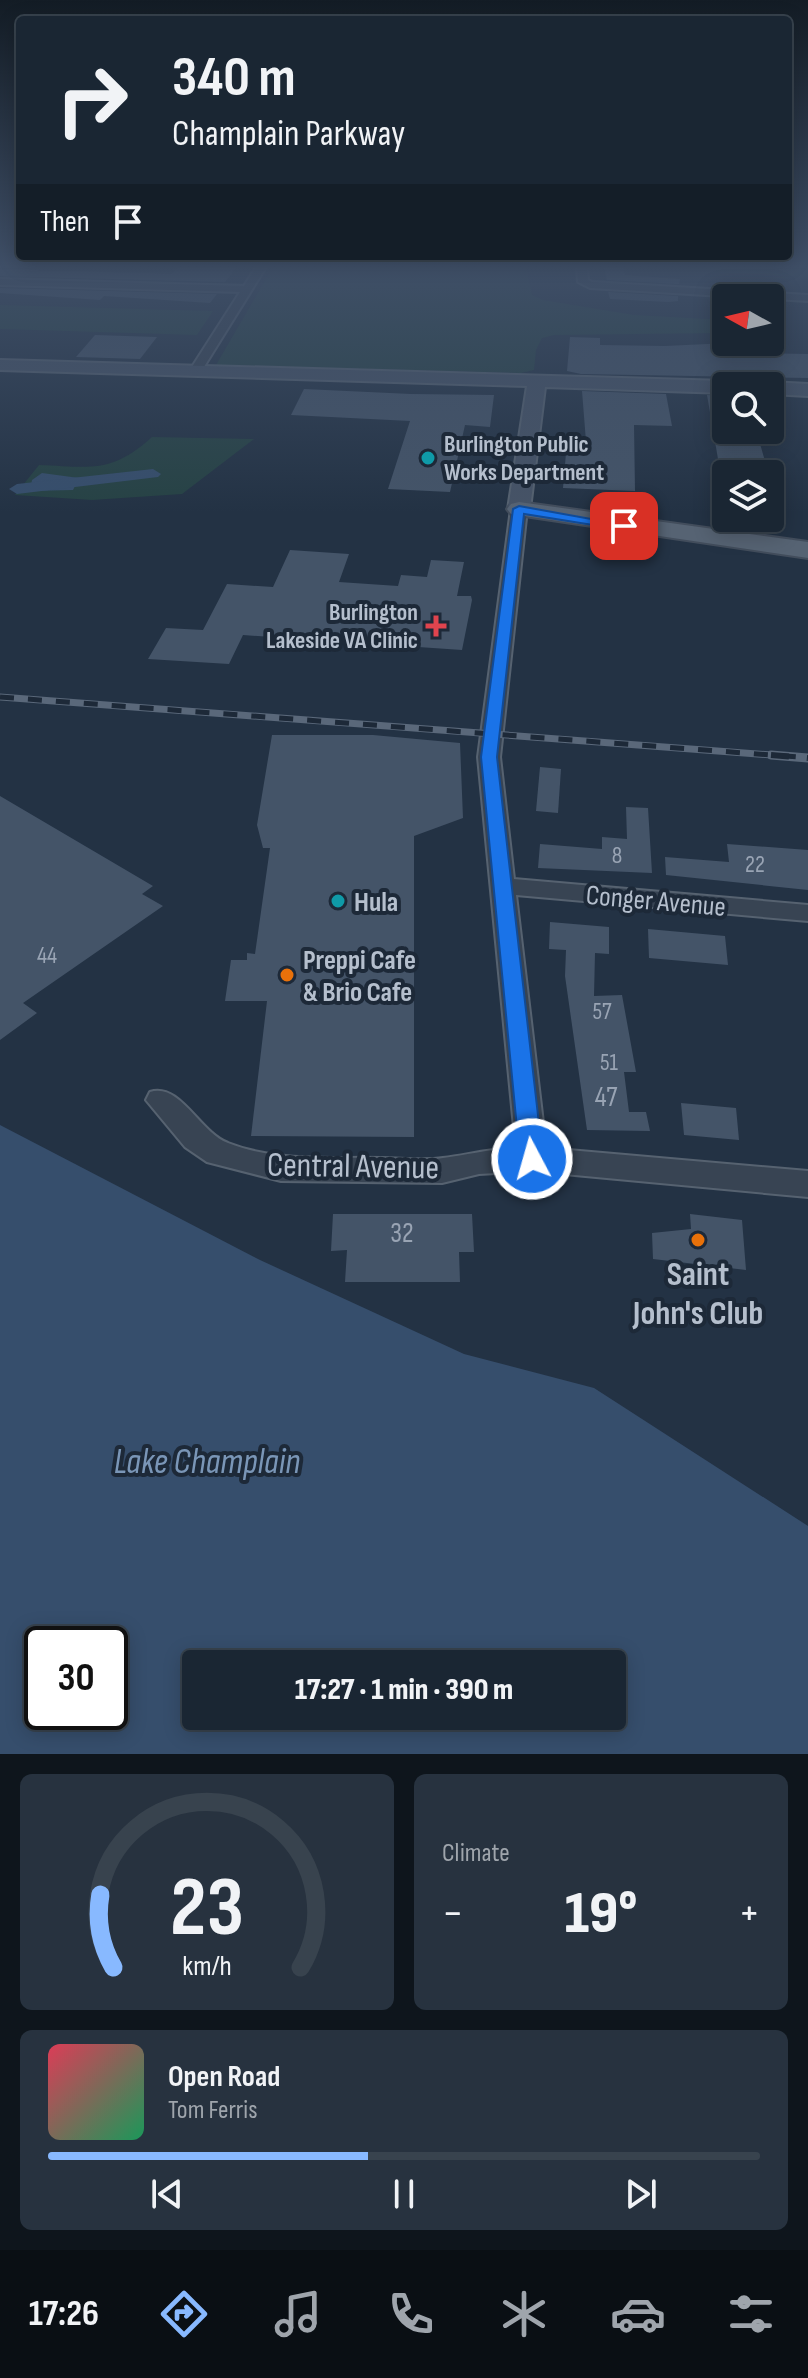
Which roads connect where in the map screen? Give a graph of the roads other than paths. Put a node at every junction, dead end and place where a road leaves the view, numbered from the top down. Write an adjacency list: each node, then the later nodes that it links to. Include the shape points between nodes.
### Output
1 (209, 349): 3 (street)
2 (0, 365): 3 (main road)
3 (196, 370): 4 (main road)
4 (537, 381): 5 (main road); 8 (main road)
5 (712, 387)
6 (784, 389): 7 (main road)
7 (808, 390)
8 (519, 509): 9 (main road); 10 (street, via 489,757)
9 (808, 550)
10 (504, 886): 11 (street, Conger Avenue); 13 (street)
11 (808, 913)
12 (160, 1100): 13 (street, Central Avenue, via 196,1139 218,1153 281,1169 442,1171 479,1162)
13 (532, 1159): 14 (street, Central Avenue)
14 (808, 1184)

